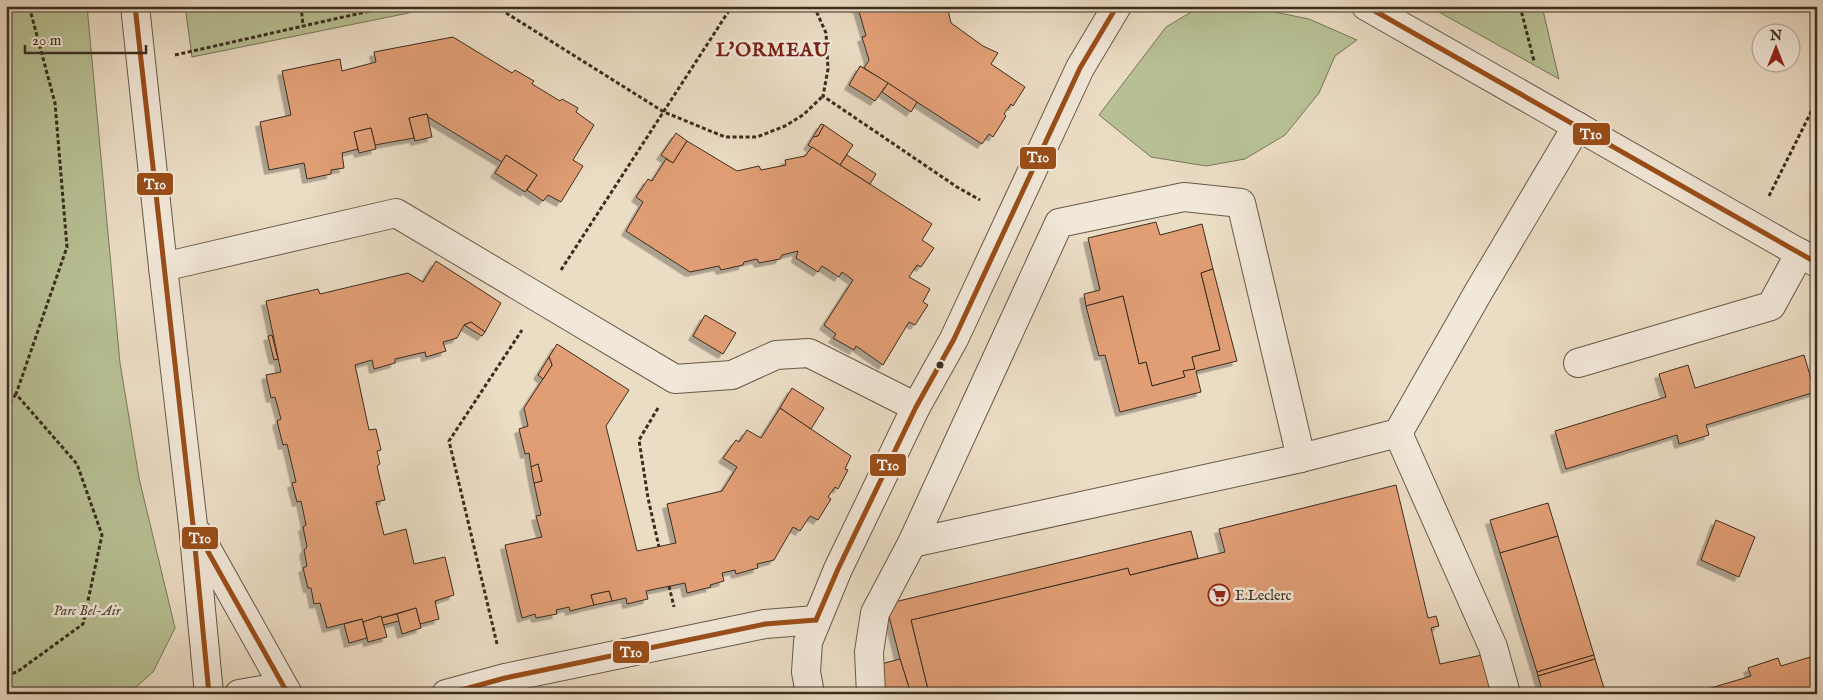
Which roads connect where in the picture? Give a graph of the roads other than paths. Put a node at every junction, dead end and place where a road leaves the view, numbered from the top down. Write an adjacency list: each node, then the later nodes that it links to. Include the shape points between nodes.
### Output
1 (135, 6): 6 (street)
2 (1116, 6): 8 (street, via 1080,68 954,339)
3 (1366, 6): 4 (street)
4 (1577, 126): 5 (street); 9 (street)
5 (1808, 258): 7 (street, via 1771,306)
6 (163, 267): 8 (street, via 396,214 674,380 732,375 776,355 809,353); 11 (street)
7 (1578, 363)
8 (916, 407): 13 (street)
9 (1398, 433): 10 (street); 20 (street, via 1493,647)
10 (1301, 458): 12 (street); 12 (street, via 1241,203 1184,197 1059,223)
11 (193, 524): 14 (street); 16 (street)
12 (912, 543): 19 (street, via 875,613 869,652)
13 (816, 620): 17 (street, via 765,624 505,678); 18 (street, via 808,642 806,672)
14 (209, 694)
15 (239, 694): 16 (street, via 262,690)
16 (288, 694)
17 (446, 694)
18 (810, 694)
19 (871, 694)
20 (1506, 694)

